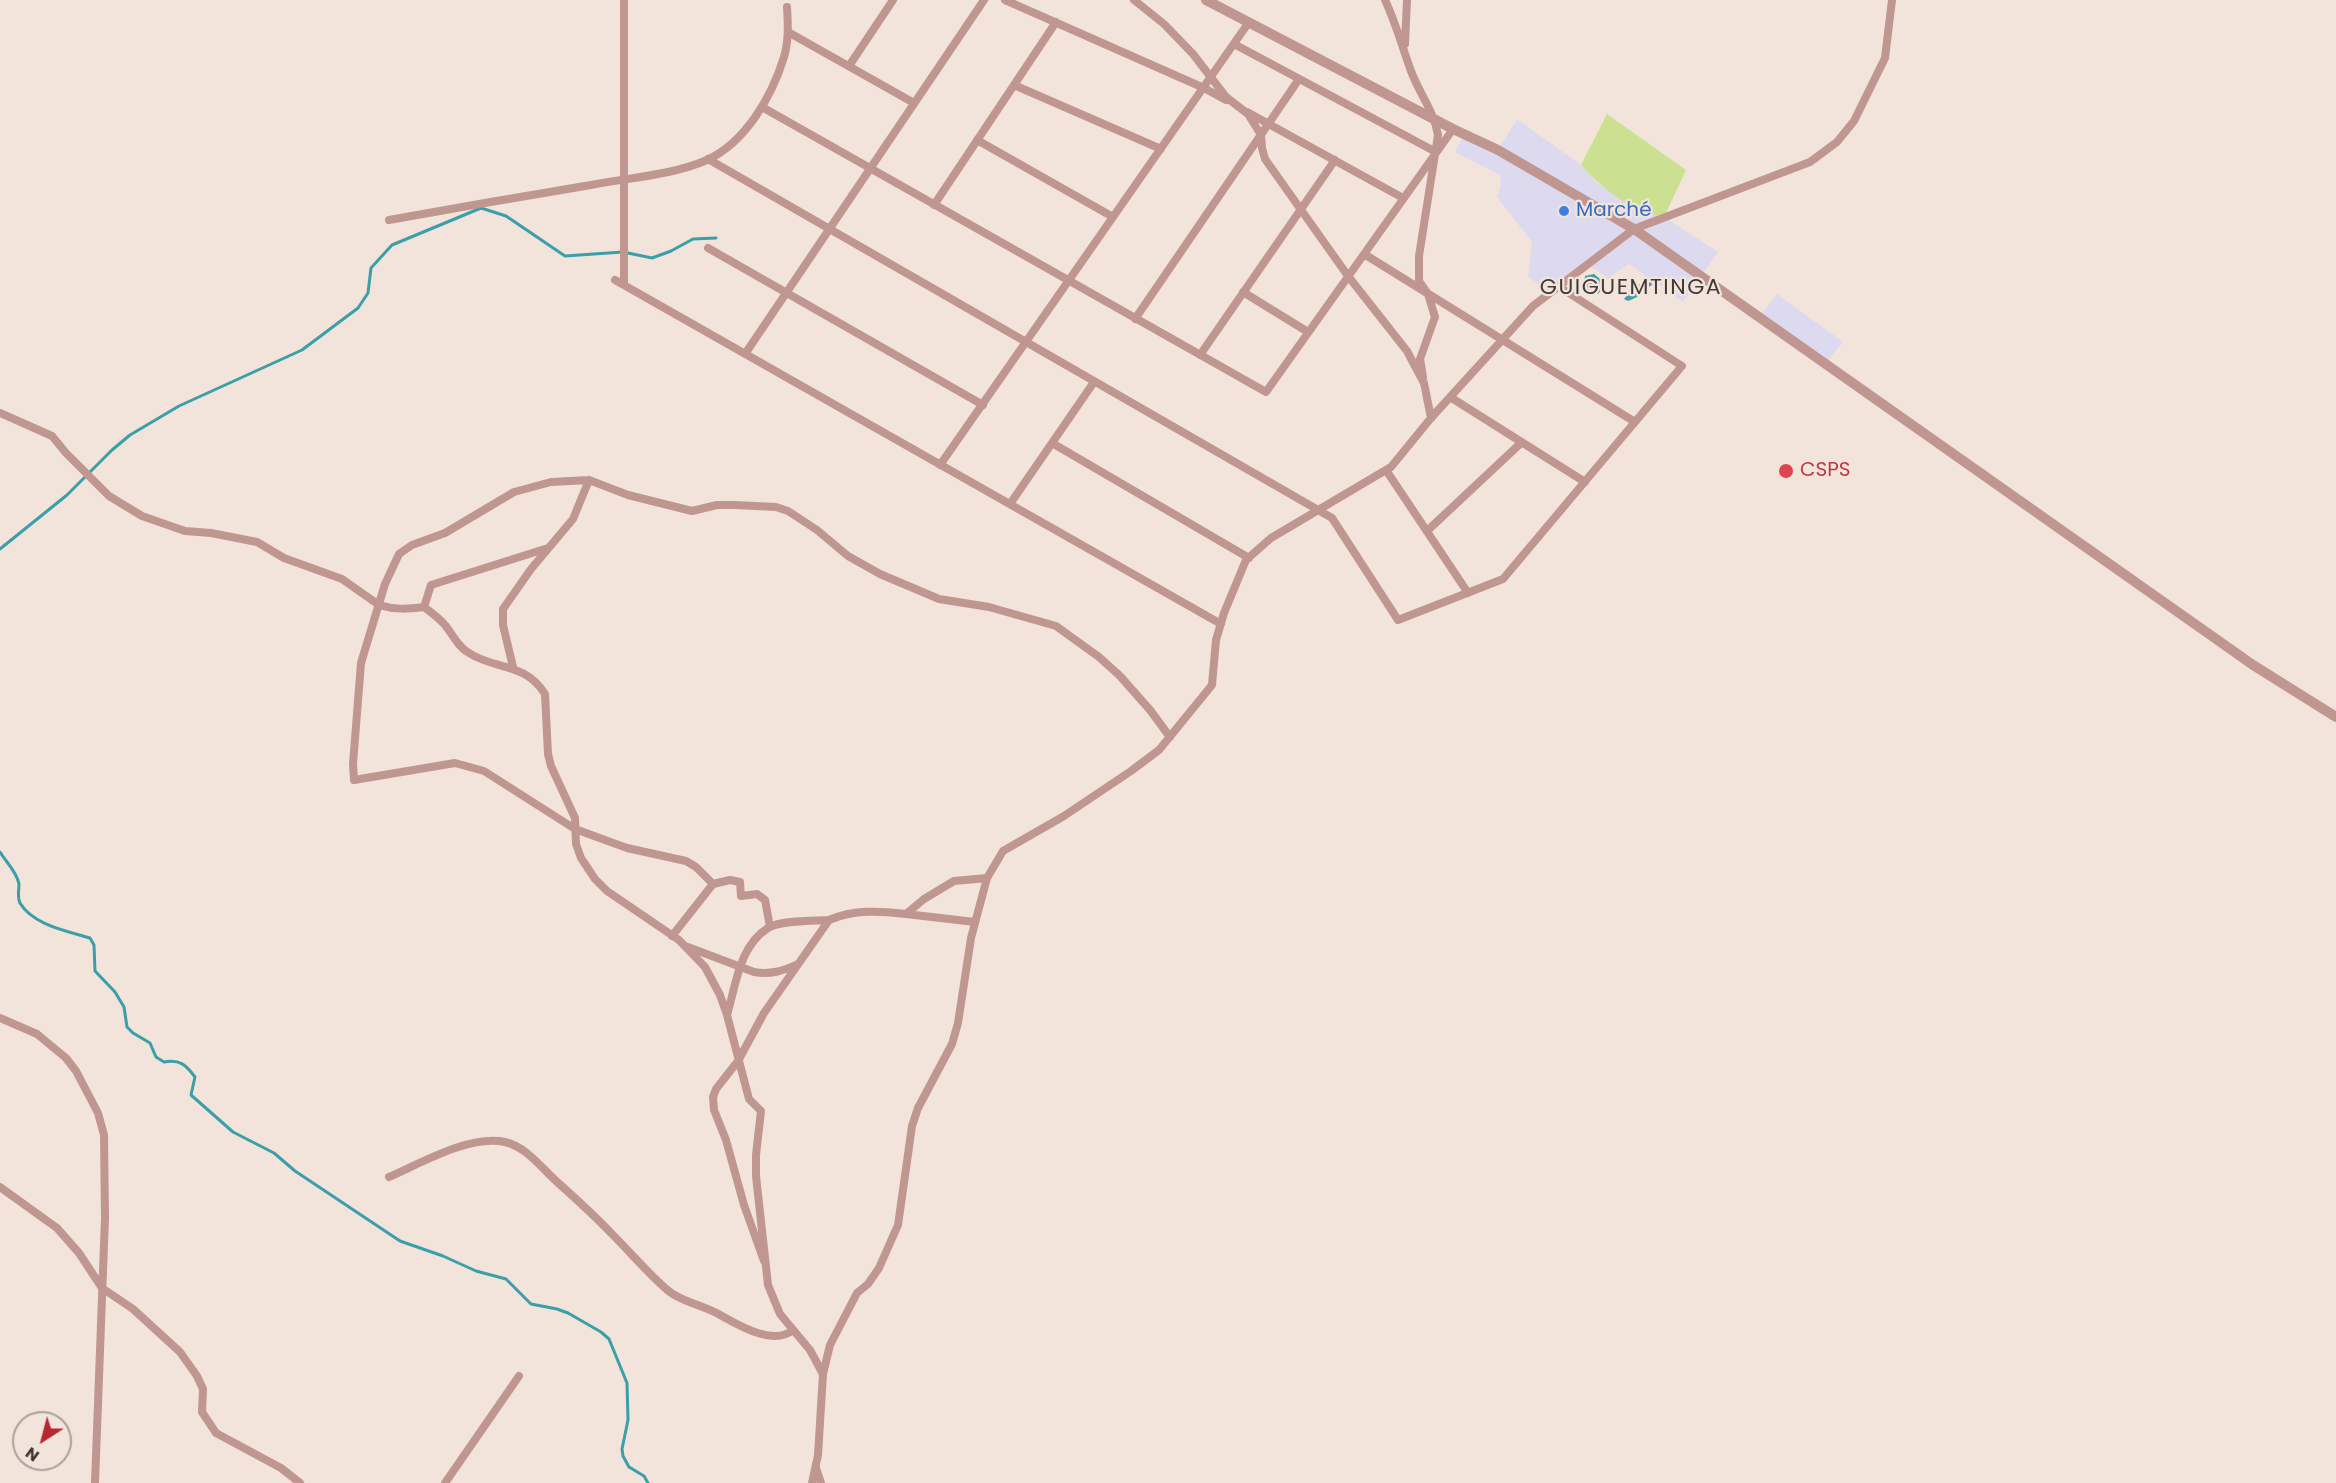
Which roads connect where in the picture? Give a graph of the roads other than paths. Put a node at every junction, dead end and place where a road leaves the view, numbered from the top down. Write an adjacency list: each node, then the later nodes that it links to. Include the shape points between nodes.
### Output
1 (624, 0): 34 (street)
2 (893, 0): 16 (street)
3 (984, 0): 21 (street)
4 (1005, 0): 11 (street)
5 (1134, 0): 17 (street, via 1164,24)
6 (1206, 0): 12 (street)
7 (1385, 0): 15 (street)
8 (1407, 0): 15 (street)
9 (1892, 0): 41 (street, via 1885,58 1854,121 1837,142 1810,162)
10 (788, 7): 13 (street)
11 (1056, 22): 19 (street); 20 (street)
12 (1250, 22): 14 (street); 24 (street)
13 (788, 32): 16 (street); 23 (street, via 784,55)
14 (1234, 44): 17 (street); 18 (street)
15 (1405, 52): 24 (street)
16 (849, 66): 21 (street)
17 (1211, 77): 20 (street); 22 (street)
18 (1299, 79): 25 (street); 30 (street)
19 (1014, 85): 28 (street); 29 (street)
20 (1204, 87): 22 (street); 29 (street)
21 (914, 103): 33 (street)
22 (1238, 106): 25 (street); 27 (street)
23 (762, 108): 31 (street, via 732,143); 33 (street)
24 (1435, 119): 26 (street); 30 (street)
25 (1269, 124): 27 (street); 32 (street)
26 (1453, 129): 30 (street); 41 (street, via 1498,150)
27 (1261, 135): 37 (street, via 1265,159); 52 (street)
28 (977, 140): 36 (street); 38 (street)
29 (1161, 149): 38 (street)
30 (1436, 152): 35 (street); 51 (street, via 1419,256 1419,281)
31 (708, 159): 34 (street); 40 (street)
32 (1335, 160): 35 (street); 37 (street)
33 (870, 169): 36 (street); 40 (street)
34 (624, 179): 39 (street); 47 (street)
35 (1403, 198): 43 (street)
36 (934, 205): 46 (street)
37 (1301, 209): 44 (street); 49 (street)
38 (1113, 217): 46 (street)
39 (389, 220)
40 (829, 229): 50 (street); 55 (street)
41 (1634, 229): 48 (street); 81 (street, via 2253,665)
42 (708, 248): 50 (street)
43 (1364, 254): 44 (street); 51 (street)
44 (1348, 276): 53 (street); 59 (street, via 1407,351)
45 (615, 280): 47 (street)
46 (1069, 281): 52 (street); 55 (street)
47 (624, 285): 56 (street)
48 (1558, 286): 54 (street); 64 (street, via 1682,366)
49 (1243, 292): 53 (street); 57 (street)
50 (786, 293): 56 (street); 61 (street)
51 (1428, 294): 54 (street); 59 (street, via 1435,317 1420,359)
52 (1135, 319): 57 (street)
53 (1308, 332): 57 (street, via 1266,392)
54 (1501, 339): 60 (street); 64 (street)
55 (1026, 342): 58 (street); 61 (street)
56 (745, 354): 67 (street)
57 (1200, 355)
58 (1094, 382): 66 (street); 72 (street)
59 (1424, 383): 63 (street)
60 (1450, 397): 63 (street); 65 (street)
61 (983, 405): 67 (street)
62 (0, 413): 77 (street, via 52,436 109,496 142,516 185,531 258,542 284,558 342,579)
63 (1431, 418): 68 (street)
64 (1635, 422): 70 (street)
65 (1522, 442): 70 (street); 73 (street)
66 (1052, 443): 71 (street); 75 (street)
67 (940, 465): 71 (street)
68 (1386, 470): 72 (street); 73 (street)
69 (589, 480): 74 (street, via 573,519); 77 (street, via 551,482 514,492 445,534 405,549 393,566); 82 (street, via 628,495 692,511 717,505 776,507 810,525 848,556 880,574 939,599 989,607 1056,626 1120,676)
70 (1585, 482): 76 (street, via 1503,579)
71 (1010, 504): 79 (street)
72 (1317, 510): 75 (street, via 1271,538); 76 (street, via 1332,518 1398,620)
73 (1426, 531): 76 (street)
74 (548, 548): 78 (street, via 431,585); 80 (street, via 503,609 502,625)
75 (1249, 558): 79 (street)
76 (1468, 593)
77 (379, 605): 78 (street, via 400,610); 83 (street, via 360,670 354,780 454,763 470,766)
78 (424, 607): 80 (street, via 468,653)
79 (1221, 624): 82 (street, via 1212,685)
80 (513, 668): 83 (street, via 533,680 545,694 548,754 572,809)
81 (2336, 717)
82 (1170, 737): 84 (street, via 1116,782 1011,844)
83 (574, 829): 85 (street, via 627,848 686,861); 90 (street, via 581,858 595,879)
84 (987, 878): 86 (street, via 954,881); 88 (street)
85 (714, 884): 89 (street, via 736,880 742,885 741,896 761,896 768,909); 90 (street)
86 (906, 914): 87 (street, via 872,911); 88 (street)
87 (829, 920): 89 (street); 92 (street)
88 (975, 922): 102 (street, via 952,1044 912,1126 898,1225 879,1268 857,1293 837,1330)
89 (770, 927): 93 (street, via 754,941)
90 (672, 936): 91 (street)
91 (685, 946): 93 (street); 94 (street, via 705,967)
92 (798, 964): 93 (street, via 764,974); 96 (street, via 764,1013)
93 (740, 967): 94 (street)
94 (727, 1015): 96 (street)
95 (0, 1018): 100 (street, via 37,1034 66,1058 98,1113 104,1135)
96 (738, 1061): 99 (street, via 749,1099 761,1111 756,1176); 99 (street, via 716,1089 714,1110)
97 (389, 1177): 101 (street, via 465,1145 488,1140 519,1147 673,1294 754,1331 779,1336)
98 (0, 1187): 100 (street, via 57,1228)
99 (767, 1269): 101 (street, via 771,1294 780,1314)
100 (102, 1288): 105 (street); 106 (street, via 133,1309 180,1352 203,1389 202,1412 216,1433 281,1468)
101 (794, 1330): 102 (street)
102 (823, 1374): 104 (street)
103 (519, 1376): 107 (street)
104 (816, 1467): 108 (street); 109 (street)
105 (94, 1483)
106 (300, 1483)
107 (445, 1483)
108 (812, 1483)
109 (821, 1483)

